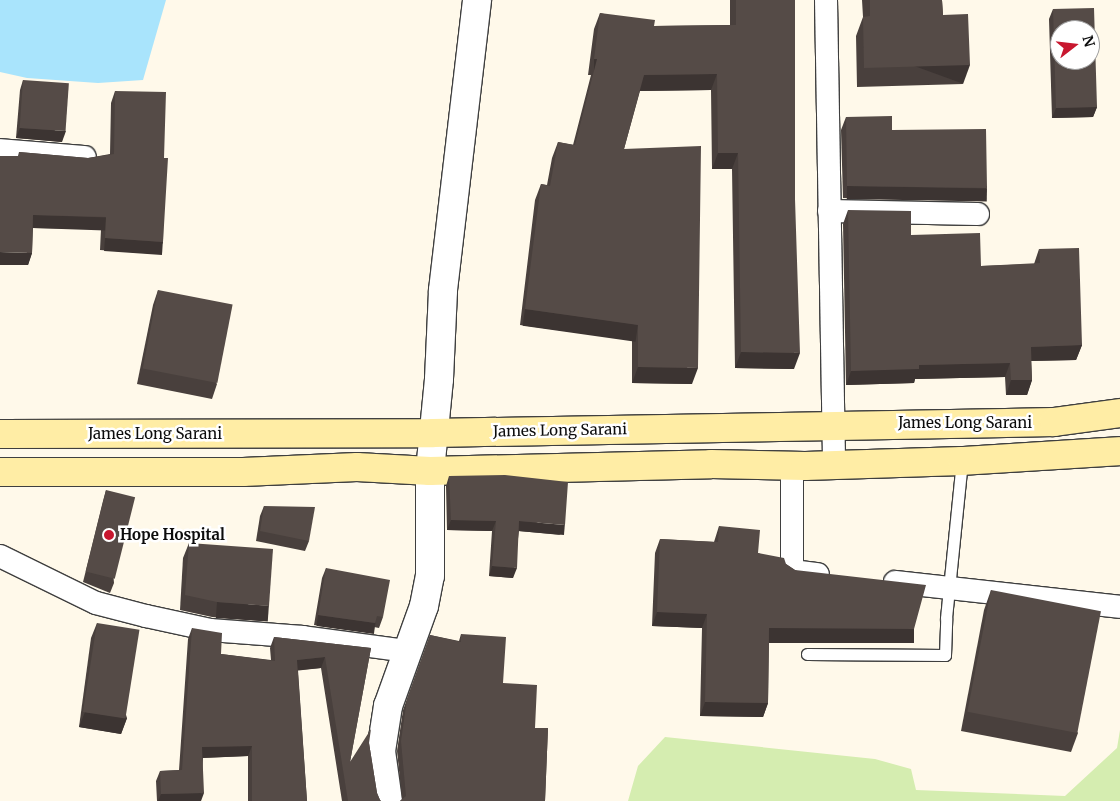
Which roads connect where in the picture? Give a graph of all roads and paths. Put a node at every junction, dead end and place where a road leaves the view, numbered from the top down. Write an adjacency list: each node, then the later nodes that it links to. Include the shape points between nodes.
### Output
1 (477, 0): 9 (street, via 443,290)
2 (826, 0): 5 (street)
3 (0, 150): 4 (street)
4 (85, 157)
5 (830, 211): 6 (street); 8 (street)
6 (978, 214)
7 (1120, 414): 8 (main road, James Long Sarani, via 1054,422)
8 (833, 424): 9 (main road, James Long Sarani); 13 (street)
9 (433, 433): 10 (main road, James Long Sarani); 15 (street)
10 (0, 434)
11 (1120, 451): 12 (main road)
12 (962, 461): 13 (main road); 20 (lane)
13 (834, 465): 14 (main road)
14 (792, 466): 15 (main road, via 598,466); 18 (street, via 792,571)
15 (430, 471): 16 (main road, via 358,467 243,472); 22 (street, via 430,576 424,606)
16 (0, 472)
17 (0, 556): 22 (street, via 96,603 146,616 210,630 303,637)
18 (841, 576)
19 (871, 580): 20 (street)
20 (949, 588): 21 (street); 23 (lane, via 946,655)
21 (1120, 607)
22 (406, 651): 24 (street, via 388,706 381,751)
23 (807, 654)
24 (388, 801)

